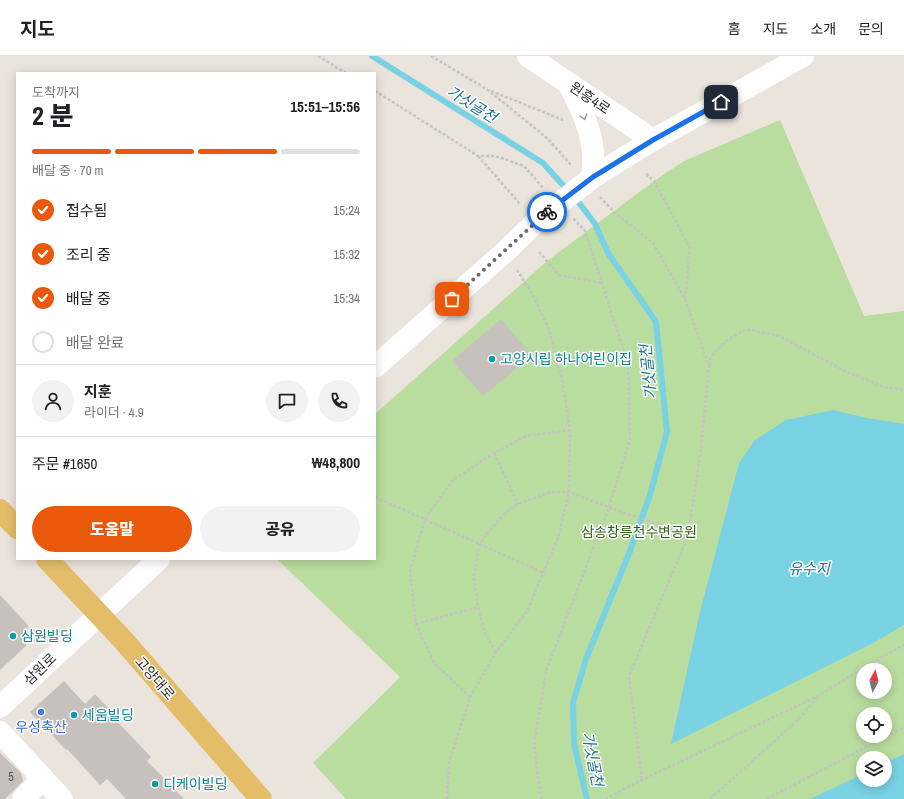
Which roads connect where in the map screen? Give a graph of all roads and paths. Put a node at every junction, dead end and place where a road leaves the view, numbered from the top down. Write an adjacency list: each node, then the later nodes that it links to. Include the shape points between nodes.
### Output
1 (318, 56): 5 (path)
2 (431, 56): 7 (path)
3 (528, 56): 6 (street, 원흥4로)
4 (803, 56): 10 (street)
5 (344, 72)
6 (569, 84): 10 (street, 원흥4로); 14 (street, one-way to 14, via 580,106 593,151)
7 (488, 90): 9 (path); 12 (path, via 548,139)
8 (376, 92): 11 (path)
9 (566, 121)
10 (653, 140): 14 (street)
11 (478, 156): 15 (path, via 496,156 524,166); 16 (path)
12 (573, 167)
13 (646, 174): 21 (path, via 654,181 690,248)
14 (596, 181): 21 (path, via 614,212 653,243); 22 (street, via 537,221)
15 (549, 194)
16 (521, 205)
17 (570, 215): 20 (path, via 585,231)
18 (540, 252): 20 (path, via 559,275)
19 (517, 270): 25 (path, via 532,293 549,330 562,379)
20 (602, 283): 30 (path, via 628,364 630,439)
21 (686, 299): 23 (path)
22 (376, 366)
23 (709, 366): 24 (path, via 711,356 726,341 746,329 779,336 847,372 885,387); 34 (path, via 701,449)
24 (904, 390)
25 (570, 430): 26 (path, via 526,436); 27 (path)
26 (494, 453): 29 (path); 32 (path, via 452,481)
27 (569, 492): 29 (path, via 550,492); 30 (path); 38 (path, via 558,538)
28 (376, 497): 32 (path)
29 (518, 504): 35 (path, via 503,515)
30 (609, 507): 34 (path); 55 (path, via 546,671 534,746)
31 (0, 510): 33 (main road)
32 (425, 519): 35 (path); 41 (path, via 410,572)
33 (16, 527)
34 (688, 536): 50 (path, via 629,676)
35 (479, 544): 38 (path); 39 (path, via 474,579)
36 (48, 560): 40 (main road, 고양대로)
37 (158, 560): 40 (street, 삼원로)
38 (544, 573): 43 (path, via 527,611)
39 (478, 607): 41 (path); 43 (path, via 484,633)
40 (98, 615): 46 (street, 삼원로); 53 (main road, 고양대로, via 124,641)
41 (416, 624): 45 (path, via 434,663)
42 (904, 645): 44 (path)
43 (496, 652): 45 (path)
44 (818, 696): 50 (path); 57 (path, via 798,720)
45 (470, 698): 54 (path, via 449,763)
46 (0, 707)
47 (904, 726): 58 (path)
48 (0, 732): 49 (street)
49 (43, 778): 51 (street); 52 (street)
50 (642, 780): 56 (path)
51 (23, 799)
52 (62, 799)
53 (261, 799)
54 (447, 799)
55 (541, 799)
56 (605, 799)
57 (710, 799)
58 (767, 799)

